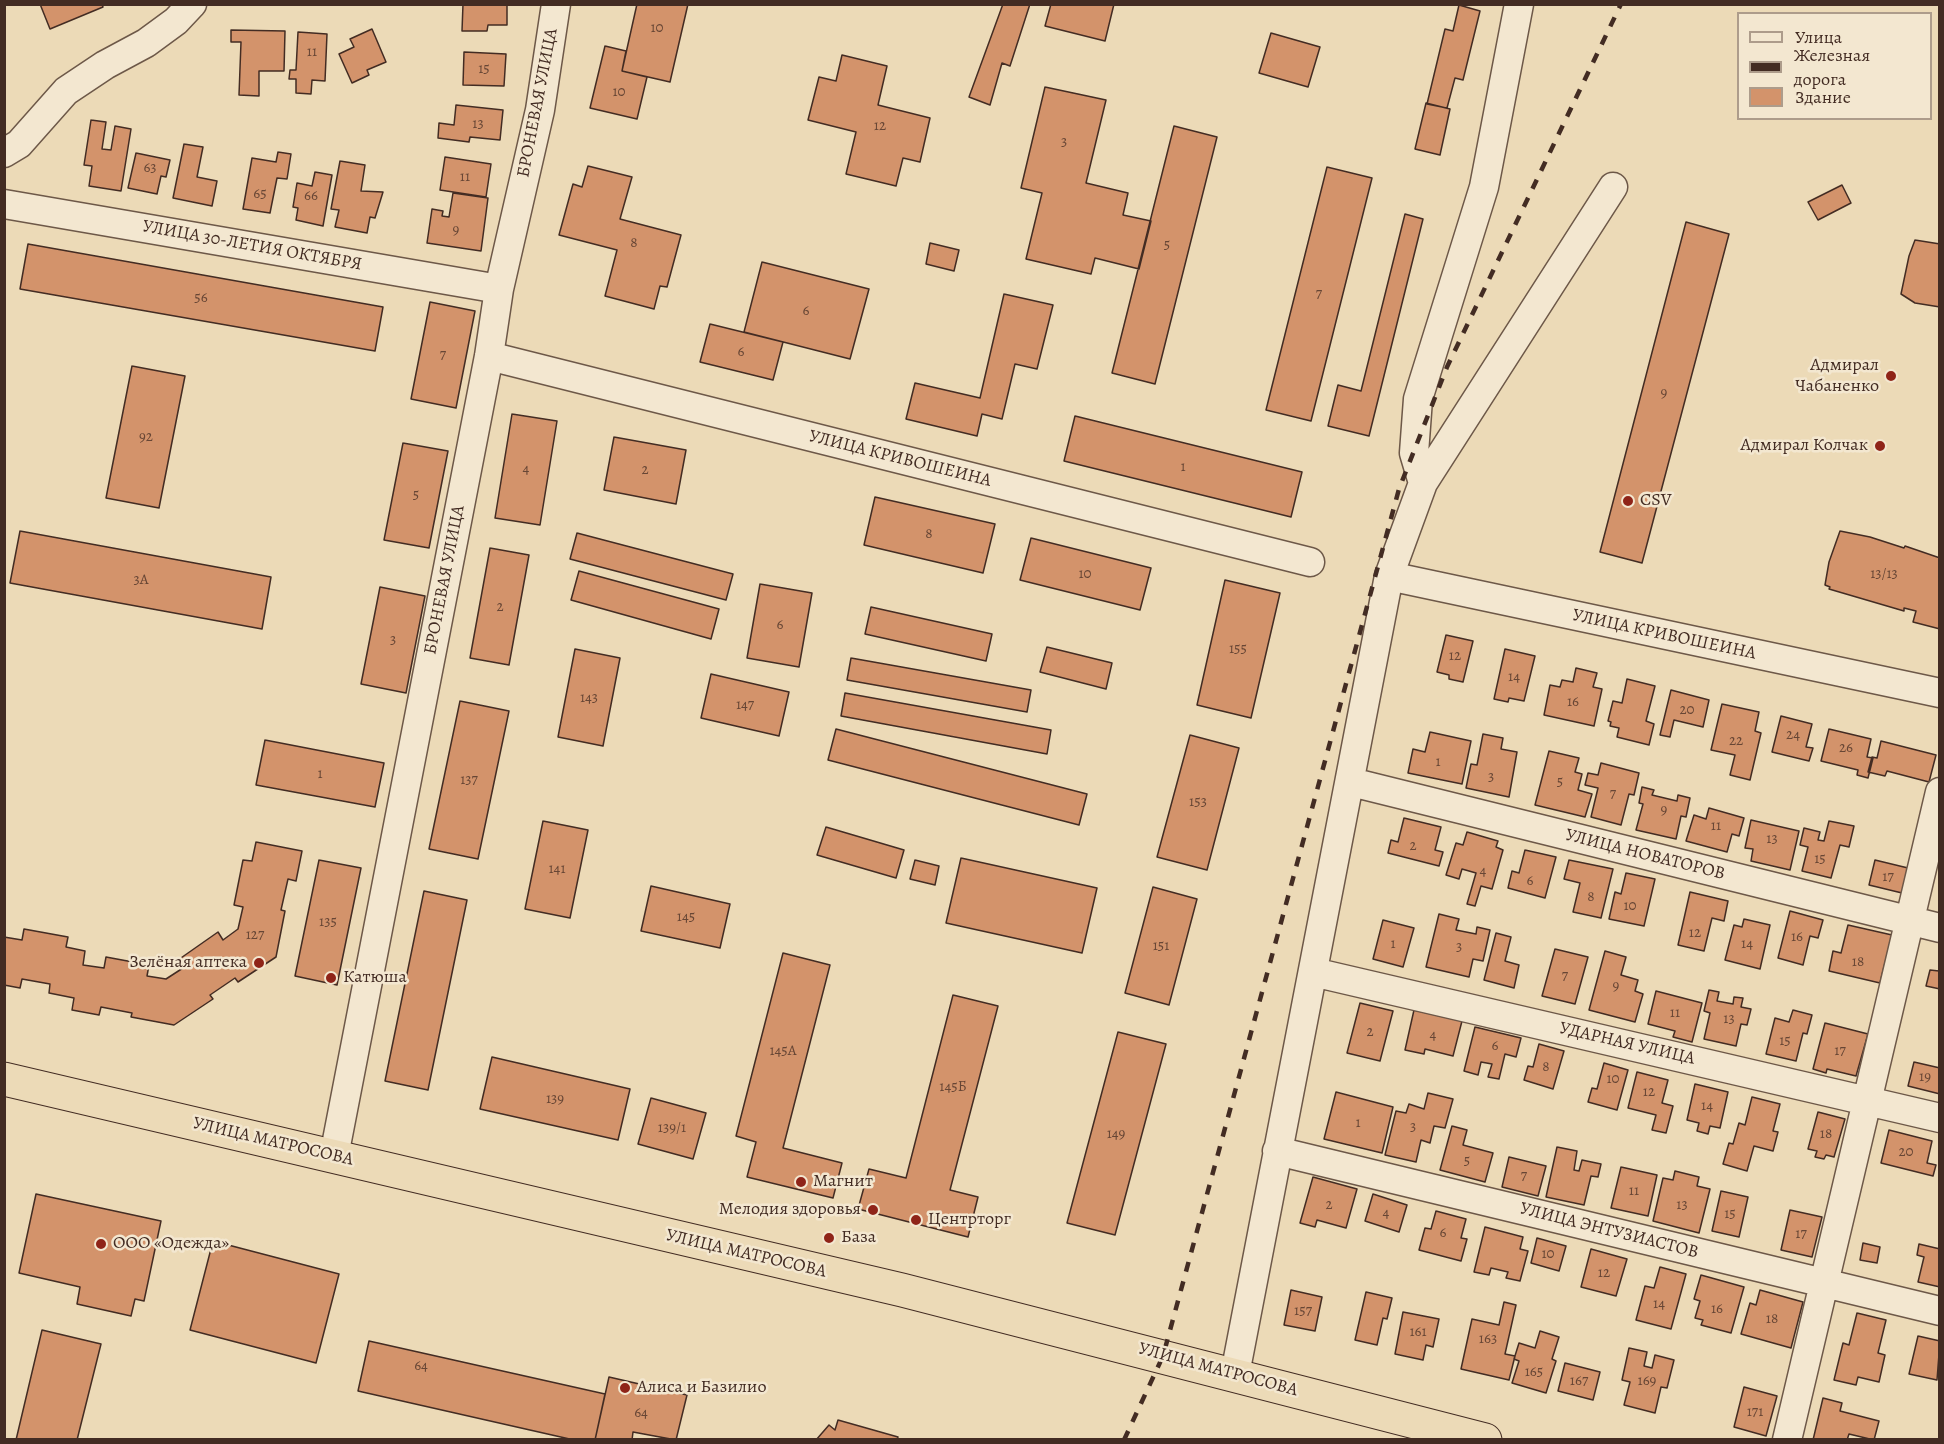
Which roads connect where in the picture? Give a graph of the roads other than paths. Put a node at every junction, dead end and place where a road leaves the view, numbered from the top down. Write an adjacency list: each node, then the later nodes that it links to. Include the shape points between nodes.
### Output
1 (192, 4): 4 (street, via 146,43 66,91 19,144)
2 (556, 4): 7 (street, БРОНЕВАЯ УЛИЦА, via 540,110)
3 (1519, 4): 9 (street, via 1484,188 1418,399 1414,453)
4 (4, 153)
5 (1613, 187): 9 (street)
6 (4, 204): 7 (street, УЛИЦА 30-ЛЕТИЯ ОКТЯБРЯ)
7 (499, 289): 8 (street, БРОНЕВАЯ УЛИЦА)
8 (489, 356): 10 (street, УЛИЦА КРИВОШЕИНА); 22 (street, БРОНЕВАЯ УЛИЦА)
9 (1423, 483): 11 (street)
10 (1310, 562)
11 (1389, 576): 12 (street, УЛИЦА КРИВОШЕИНА); 13 (street)
12 (1940, 693)
13 (1351, 782): 15 (street, УЛИЦА НОВАТОРОВ); 17 (street)
14 (1940, 792): 15 (street)
15 (1910, 920): 16 (street, УЛИЦА НОВАТОРОВ); 19 (street)
16 (1940, 928)
17 (1313, 972): 19 (street, УДАРНАЯ УЛИЦА); 21 (street)
18 (4, 1079): 22 (highway, УЛИЦА МАТРОСОВА)
19 (1868, 1100): 20 (street, УДАРНАЯ УЛИЦА); 23 (street)
20 (1940, 1118)
21 (1277, 1151): 23 (street, УЛИЦА ЭНТУЗИАСТОВ); 25 (street)
22 (334, 1156): 25 (highway, УЛИЦА МАТРОСОВА, via 902,1290)
23 (1824, 1282): 24 (street, УЛИЦА ЭНТУЗИАСТОВ); 27 (street)
24 (1940, 1311)
25 (1235, 1374): 26 (highway, УЛИЦА МАТРОСОВА)
26 (1485, 1440)
27 (1787, 1440)

